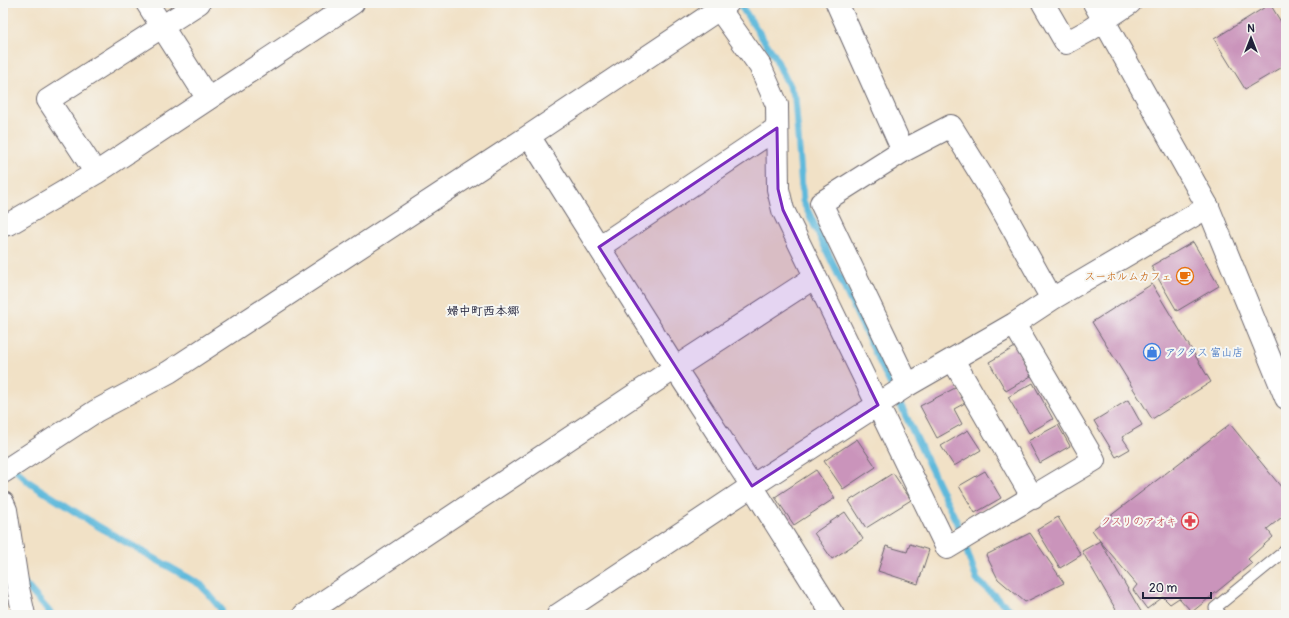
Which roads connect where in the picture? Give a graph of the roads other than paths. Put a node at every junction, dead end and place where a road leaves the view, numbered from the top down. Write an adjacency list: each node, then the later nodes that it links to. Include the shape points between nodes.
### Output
1 (147, 3): 9 (street)
2 (199, 3): 9 (street)
3 (353, 3): 10 (street)
4 (837, 3): 13 (street)
5 (1043, 3): 8 (street, via 1066,43 1088,31)
6 (1130, 3): 8 (street)
7 (720, 5): 11 (street, via 760,66 777,105); 12 (street)
8 (1099, 11): 15 (street)
9 (162, 27): 10 (street); 14 (street, via 48,100)
10 (208, 99): 14 (street)
11 (777, 128): 17 (street); 18 (street, via 778,189 783,210)
12 (529, 136): 17 (street); 26 (street, via 169,372 96,411)
13 (904, 151): 19 (street, via 951,126 998,202); 23 (street, via 821,203)
14 (96, 173): 16 (street)
15 (1208, 207): 19 (street); 24 (street)
16 (3, 225)
17 (600, 247): 22 (street)
18 (815, 277): 22 (street); 25 (street)
19 (1052, 298): 20 (street)
20 (1014, 324): 21 (street); 28 (street, via 1094,460)
21 (953, 360): 23 (street); 28 (street)
22 (675, 368): 27 (street); 33 (street)
23 (908, 384): 25 (street)
24 (1286, 398)
25 (878, 405): 27 (street); 28 (street, via 947,548)
26 (3, 472)
27 (752, 486): 31 (street); 34 (street)
28 (1033, 498)
29 (3, 503): 32 (street)
30 (1286, 550): 35 (lane, via 1215,608)
31 (826, 612)
32 (24, 615)
33 (304, 615)
34 (558, 615)
35 (1221, 615)

